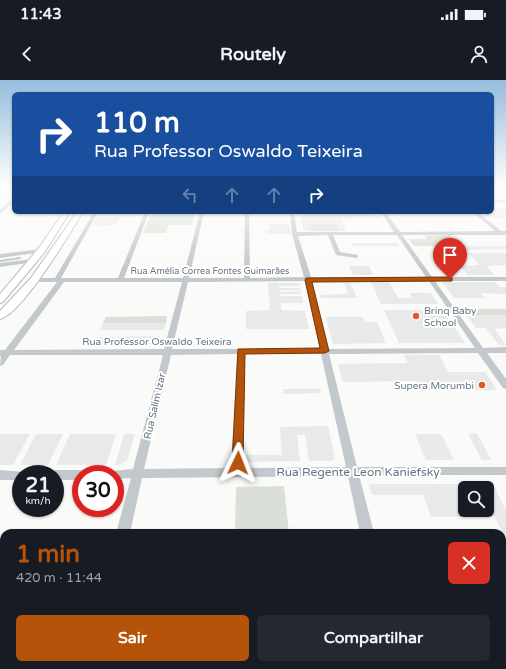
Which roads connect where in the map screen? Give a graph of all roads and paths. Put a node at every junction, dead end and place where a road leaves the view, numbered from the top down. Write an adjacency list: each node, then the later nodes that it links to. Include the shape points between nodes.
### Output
1 (66, 214): 11 (main road)
2 (79, 214): 10 (main road)
3 (95, 214): 26 (street)
4 (147, 214): 27 (street)
5 (202, 214): 28 (street, Rua Salim Izar)
6 (247, 214): 29 (street)
7 (292, 214): 15 (street)
8 (384, 214): 12 (street)
9 (477, 214): 13 (street)
10 (72, 224): 11 (main road); 25 (main road)
11 (58, 225): 18 (main road)
12 (398, 233): 13 (street); 16 (street); 23 (street)
13 (500, 233): 14 (street); 17 (street)
14 (506, 233)
15 (295, 234): 16 (street); 30 (street)
16 (330, 234): 20 (street, via 338,254)
17 (506, 238)
18 (40, 251): 19 (street); 21 (main road)
19 (0, 256)
20 (356, 256)
21 (33, 261): 22 (street); 31 (main road)
22 (0, 265)
23 (430, 279): 24 (street, Rua Amélia Correa Fontes Guimarães); 30 (street, Rua Amélia Correa Fontes Guimarães); 33 (street)
24 (506, 279)
25 (35, 280): 26 (street, Rua Amélia Correa Fontes Guimarães); 32 (main road)
26 (60, 280): 27 (street, Rua Amélia Correa Fontes Guimarães); 38 (street, via 52,294)
27 (120, 280): 28 (street, Rua Amélia Correa Fontes Guimarães)
28 (186, 280): 29 (street, Rua Amélia Correa Fontes Guimarães); 37 (street, Rua Salim Izar)
29 (247, 280): 30 (street, Rua Amélia Correa Fontes Guimarães)
30 (308, 280): 36 (street)
31 (1, 299)
32 (0, 316)
33 (480, 350): 34 (street, Rua Professor Oswaldo Teixeira); 36 (street, Rua Professor Oswaldo Teixeira); 40 (street)
34 (506, 350)
35 (241, 351): 36 (street, Rua Professor Oswaldo Teixeira); 37 (street, Rua Professor Oswaldo Teixeira); 43 (street)
36 (325, 351): 41 (street)
37 (167, 352): 38 (street, Rua Professor Oswaldo Teixeira); 45 (street, Rua Salim Izar)
38 (3, 353): 39 (street)
39 (0, 363)
40 (506, 386)
41 (352, 471): 42 (street, Rua Regente Leon Kaniefsky); 43 (street, Rua Regente Leon Kaniefsky); 49 (street)
42 (506, 471)
43 (237, 473): 45 (street, Rua Regente Leon Kaniefsky)
44 (124, 474): 45 (street, Rua Regente Leon Kaniefsky)
45 (138, 474): 48 (street, Rua Salim Izar)
46 (0, 475): 47 (street)
47 (12, 475)
48 (124, 529)
49 (366, 529)

